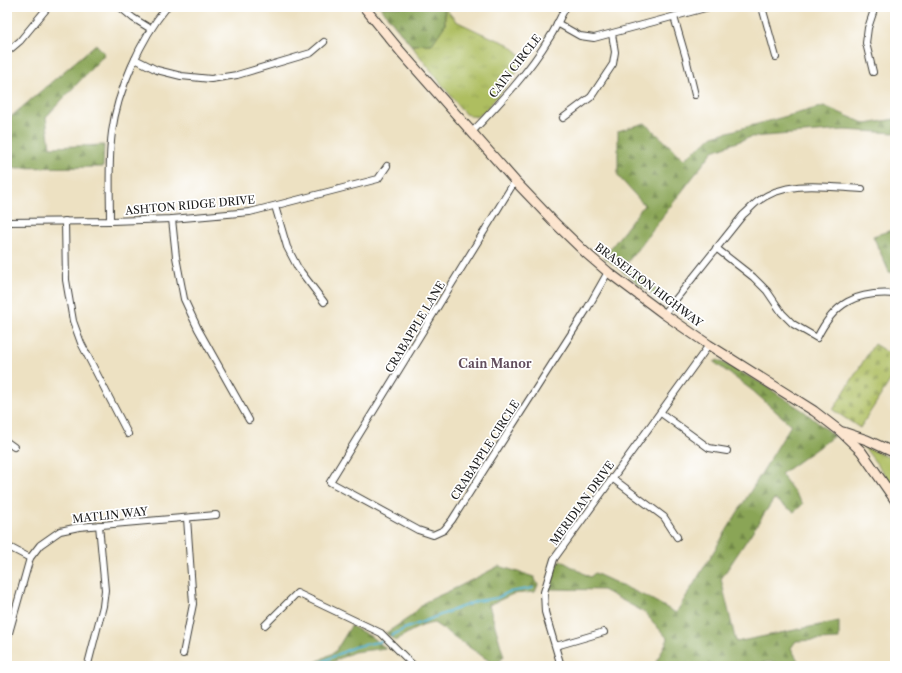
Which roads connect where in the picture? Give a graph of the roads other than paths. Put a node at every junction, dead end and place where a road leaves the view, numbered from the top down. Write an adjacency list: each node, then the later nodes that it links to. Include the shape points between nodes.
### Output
1 (48, 7): 14 (street, via 20,41)
2 (120, 7): 11 (street)
3 (167, 7): 11 (street)
4 (364, 7): 20 (main road, BRASELTON HIGHWAY)
5 (566, 7): 10 (street, CAIN CIRCLE)
6 (708, 7): 9 (street)
7 (762, 7): 15 (street)
8 (875, 7): 17 (street, via 866,43)
9 (674, 17): 12 (street); 18 (street)
10 (558, 23): 12 (street, via 580,36 594,38); 20 (street, CAIN CIRCLE, via 529,67)
11 (151, 29): 16 (street)
12 (612, 34): 19 (street, via 613,64 591,97)
13 (324, 42): 16 (street, via 311,53 237,75 211,79 181,76 158,70)
14 (7, 52)
15 (776, 57)
16 (134, 59): 27 (street, via 112,131)
17 (873, 72)
18 (695, 95)
19 (563, 118)
20 (472, 132): 22 (main road, BRASELTON HIGHWAY)
21 (388, 166): 24 (street, ASHTON RIDGE DRIVE, via 378,179)
22 (515, 182): 30 (main road, BRASELTON HIGHWAY); 44 (street, CRABAPPLE LANE)
23 (862, 189): 29 (street, via 816,186 793,187 774,192 757,202 743,215)
24 (275, 206): 25 (street, ASHTON RIDGE DRIVE, via 250,212); 32 (street, via 298,268)
25 (172, 219): 27 (street, ASHTON RIDGE DRIVE); 36 (street, via 184,299)
26 (65, 221): 27 (street, ASHTON RIDGE DRIVE); 28 (street, ASHTON RIDGE DRIVE); 38 (street, via 66,280 74,321 81,343)
27 (110, 221)
28 (7, 222)
29 (716, 248): 31 (street, via 753,277 793,324 818,338 830,317 852,300 863,295); 33 (street)
30 (608, 272): 33 (main road, BRASELTON HIGHWAY); 44 (street, CRABAPPLE CIRCLE, via 587,309 444,530 433,535 418,530)
31 (895, 294)
32 (324, 302)
33 (664, 314): 34 (main road, BRASELTON HIGHWAY)
34 (709, 345): 35 (street, MERIDIAN DRIVE); 37 (main road, BRASELTON HIGHWAY, via 814,411)
35 (661, 413): 41 (street, via 709,448); 43 (street, MERIDIAN DRIVE)
36 (249, 420)
37 (840, 431): 42 (main road, via 867,440); 45 (main road, BRASELTON HIGHWAY, via 861,451)
38 (128, 434)
39 (7, 442): 40 (street)
40 (14, 447)
41 (727, 451)
42 (895, 454)
43 (612, 478): 49 (street, via 664,517); 55 (street, MERIDIAN DRIVE, via 554,559 548,573 544,592 545,612)
44 (330, 482)
45 (895, 500)
46 (216, 515): 47 (street, MATLIN WAY)
47 (187, 518): 48 (street, MATLIN WAY); 56 (street, via 193,604)
48 (99, 525): 51 (street, MATLIN WAY, via 60,531 40,545); 57 (street, via 105,590)
49 (677, 537)
50 (7, 546): 51 (street)
51 (30, 558): 54 (street, MATLIN WAY)
52 (265, 625): 58 (street, via 297,593 381,633)
53 (604, 632): 55 (street)
54 (7, 640)
55 (556, 646): 59 (street, MERIDIAN DRIVE)
56 (183, 654)
57 (88, 664)
58 (410, 665)
59 (561, 666)

